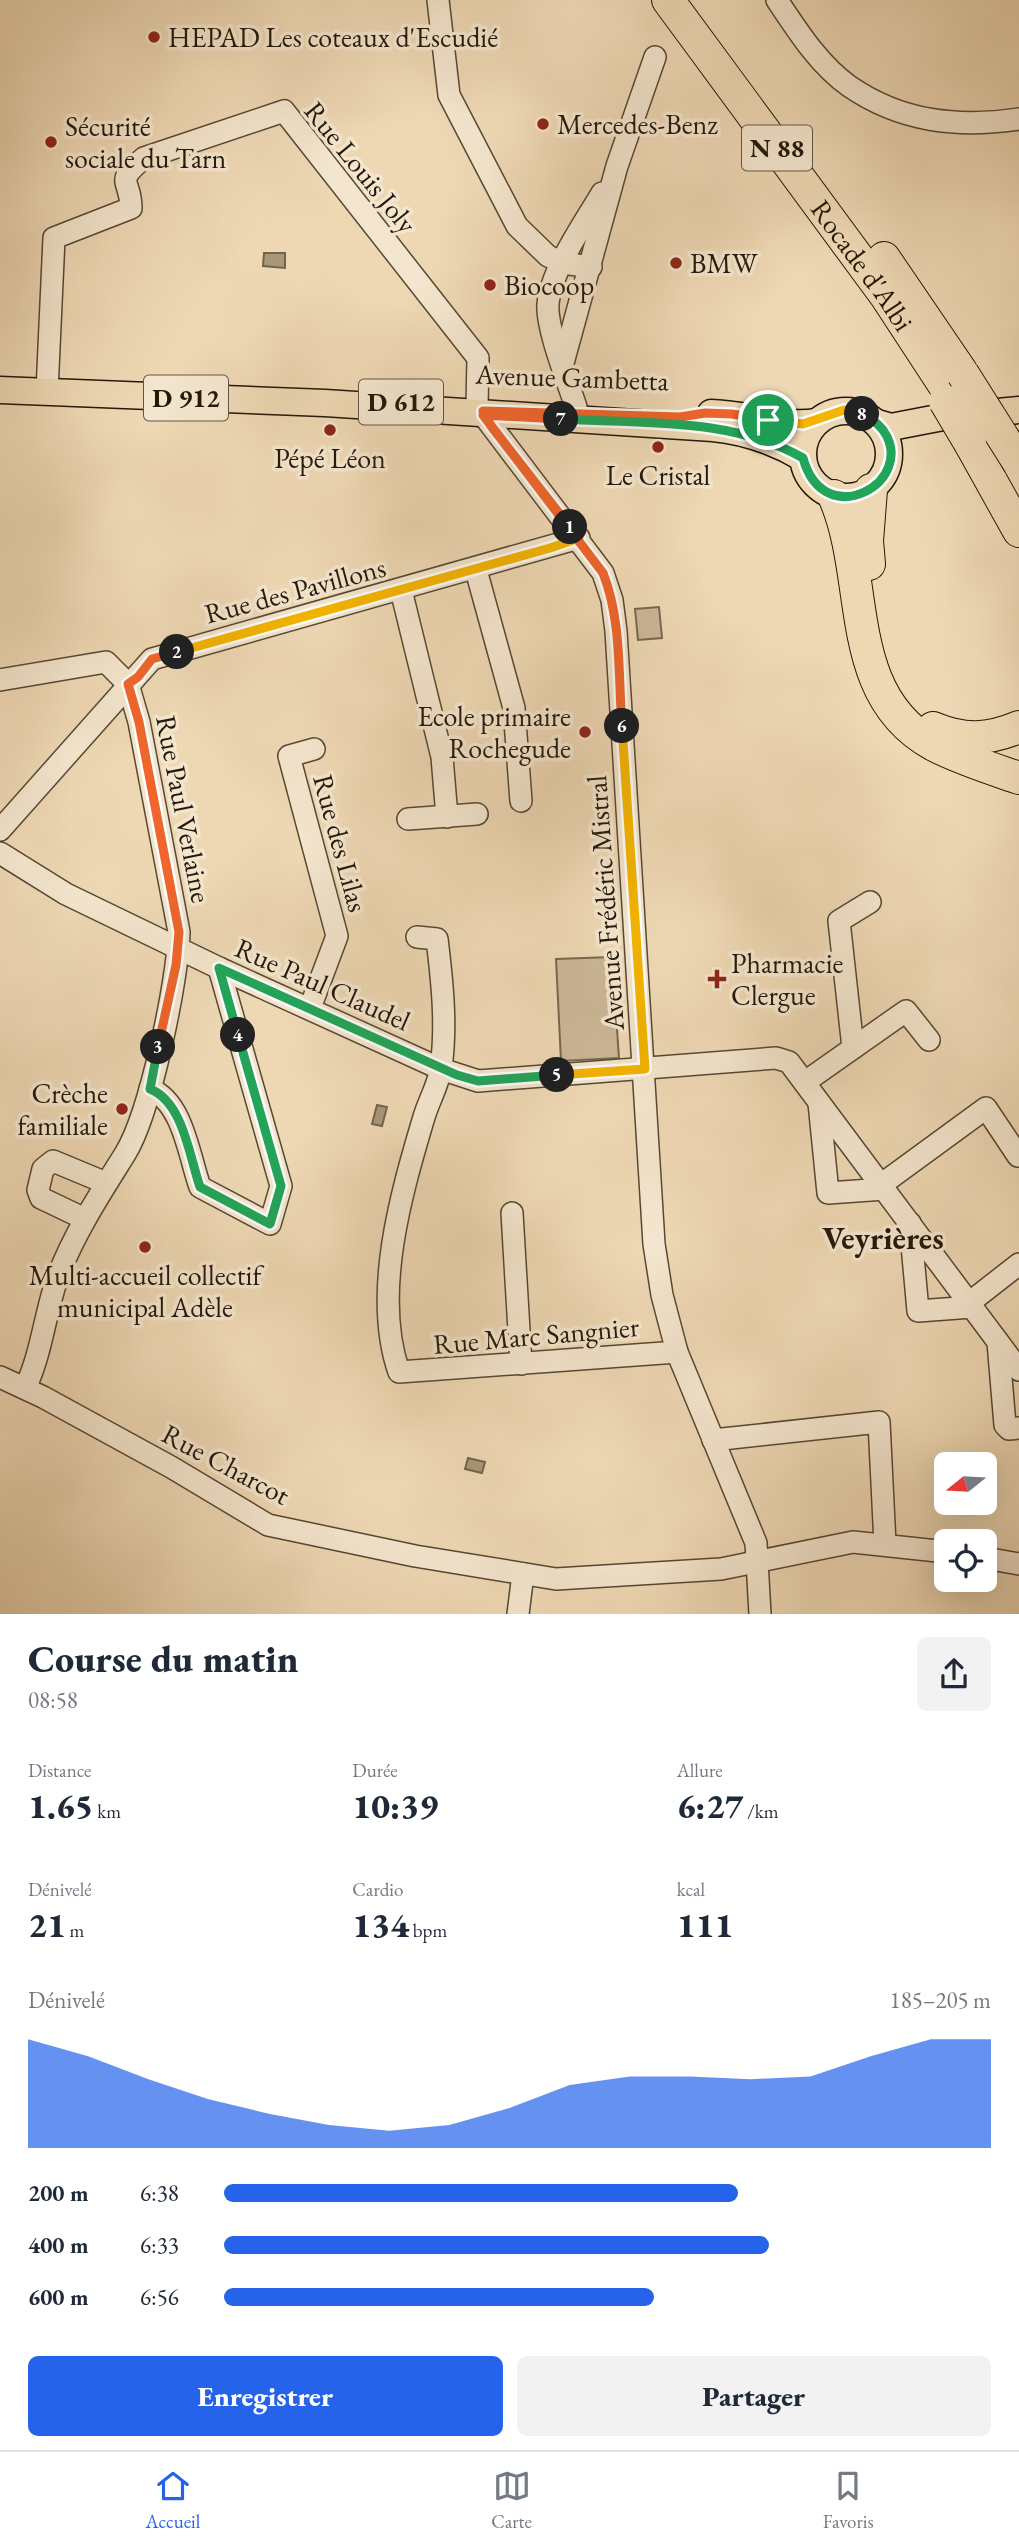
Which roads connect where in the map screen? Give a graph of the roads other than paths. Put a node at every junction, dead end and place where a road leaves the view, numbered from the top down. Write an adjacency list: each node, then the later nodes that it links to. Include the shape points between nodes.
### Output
1 (438, 0): 8 (street, via 446,82 454,105 522,234)
2 (668, 0): 13 (highway, Rocade d'Albi / N 88)
3 (695, 0): 13 (highway, Rocade d'Albi / N 88, via 912,296)
4 (776, 0): 6 (street, via 810,48 848,85 886,106 943,124)
5 (655, 57): 7 (street)
6 (1019, 119)
7 (617, 166): 8 (street); 9 (street)
8 (562, 263): 9 (street); 10 (street, via 548,305)
9 (592, 267): 10 (street)
10 (563, 363): 18 (street)
11 (0, 390): 12 (main road, Avenue Gambetta / D 912)
12 (47, 391): 14 (main road, Avenue Gambetta / D 912); 16 (street, Rue Louis Joly, via 54,238 131,208 124,183 131,168 145,158 284,111 478,358)
13 (954, 392): 22 (highway, Rocade d'Albi / N 88); 25 (highway, Rocade d'Albi / N 88, bridge)
14 (334, 405): 16 (main road, Avenue Gambetta / D 612, via 336,399)
15 (1019, 410): 20 (main road, via 891,427)
16 (482, 413): 17 (main road, D 612, via 680,417); 18 (main road, D 612); 30 (street, Avenue Frédéric Mistral)
17 (705, 413): 18 (main road, Avenue Gambetta / D 612); 19 (main road, Avenue Gambetta / D 612, via 747,415 788,424)
18 (579, 414): 23 (main road, Avenue Gambetta / D 612, via 728,430 783,446)
19 (816, 422): 20 (main road, via 844,410 868,415); 23 (main road, via 804,443)
20 (877, 423): 24 (main road, via 886,436)
21 (1019, 424): 24 (main road, via 950,429 923,436 913,439)
22 (976, 442): 28 (highway, Rocade d'Albi / N 88); 29 (highway)
23 (803, 458): 27 (main road, via 815,483)
24 (889, 462): 26 (main road, via 884,476)
25 (1019, 463)
26 (871, 489): 27 (main road, via 847,498); 35 (highway, via 867,541 880,649 888,678 904,705 928,726 951,736 975,739)
27 (834, 496): 37 (highway, via 856,573 872,676 887,704 932,744)
28 (1019, 506)
29 (1019, 531)
30 (579, 538): 31 (street, Rue des Pavillons); 52 (street, Avenue Frédéric Mistral, via 606,580 616,631)
31 (475, 570): 32 (street, Rue des Pavillons); 38 (street, via 514,708)
32 (401, 590): 34 (street, Rue des Pavillons, via 152,659); 40 (street, via 442,757)
33 (0, 680): 34 (street, via 106,662)
34 (128, 684): 42 (street, Rue des Pavillons); 46 (street, Rue Paul Verlaine, via 175,905)
35 (1019, 727)
36 (314, 749): 48 (street, Rue des Lilas, via 289,756 337,936)
37 (1019, 778)
38 (521, 801)
39 (477, 814): 40 (street)
40 (447, 817): 41 (street)
41 (408, 819)
42 (0, 830)
43 (0, 853): 46 (street, Rue Paul Claudel, via 66,894)
44 (870, 902): 50 (street, via 839,921)
45 (417, 937): 51 (street, via 437,939)
46 (178, 947): 47 (street, Rue Paul Claudel); 54 (street, Rue Paul Verlaine)
47 (219, 968): 48 (street, Rue Paul Claudel); 54 (street, via 281,1186 270,1224 200,1187 172,1105)
48 (310, 1008): 51 (street, Rue Paul Claudel)
49 (929, 1040): 50 (street, via 906,1011)
50 (853, 1048): 53 (street)
51 (441, 1069): 52 (street, Rue Paul Claudel, via 478,1081); 66 (street, Rue Marc Sangnier, via 388,1265 393,1354 399,1372)
52 (645, 1069): 53 (street, Rue Paul Claudel, via 776,1058 789,1062); 65 (street, Avenue Frédéric Mistral, via 654,1244)
53 (805, 1082): 55 (street, Rue Paul Claudel)
54 (150, 1089): 57 (street, Rue Paul Verlaine, via 126,1153)
55 (819, 1101): 58 (street, Rue Paul Claudel); 58 (street, via 828,1193)
56 (1018, 1156): 58 (street, via 986,1108)
57 (106, 1183): 60 (street, Rue Paul Verlaine); 60 (street, via 64,1163 53,1161 43,1169 40,1198)
58 (883, 1187): 61 (street, Rue Paul Claudel)
59 (512, 1213): 66 (street)
60 (85, 1219): 69 (street, Rue Paul Verlaine, via 58,1277)
61 (910, 1223): 63 (street, Rue Paul Claudel); 63 (street, via 918,1311)
62 (1019, 1265): 63 (street)
63 (970, 1305): 64 (street, Rue Paul Claudel)
64 (998, 1342): 67 (street, Rue Paul Claudel); 70 (street, via 1005,1425)
65 (677, 1352): 66 (street, Rue Marc Sangnier); 71 (street, Avenue Frédéric Mistral)
66 (521, 1364)
67 (1019, 1370)
68 (0, 1377): 69 (street, Rue Charcot)
69 (24, 1388): 77 (street, Rue Charcot, via 172,1467 268,1525)
70 (1019, 1428)
71 (713, 1440): 72 (street, via 878,1422); 75 (street, Avenue Frédéric Mistral, via 756,1543)
72 (885, 1544): 73 (street, Rue Charcot); 75 (street, Rue Charcot, via 853,1542)
73 (934, 1550)
74 (997, 1560): 76 (street)
75 (759, 1561): 77 (street, Rue Charcot, via 632,1576 556,1579); 79 (street, Avenue Frédéric Mistral)
76 (1019, 1564)
77 (523, 1574): 78 (street)
78 (518, 1614)
79 (760, 1614)

